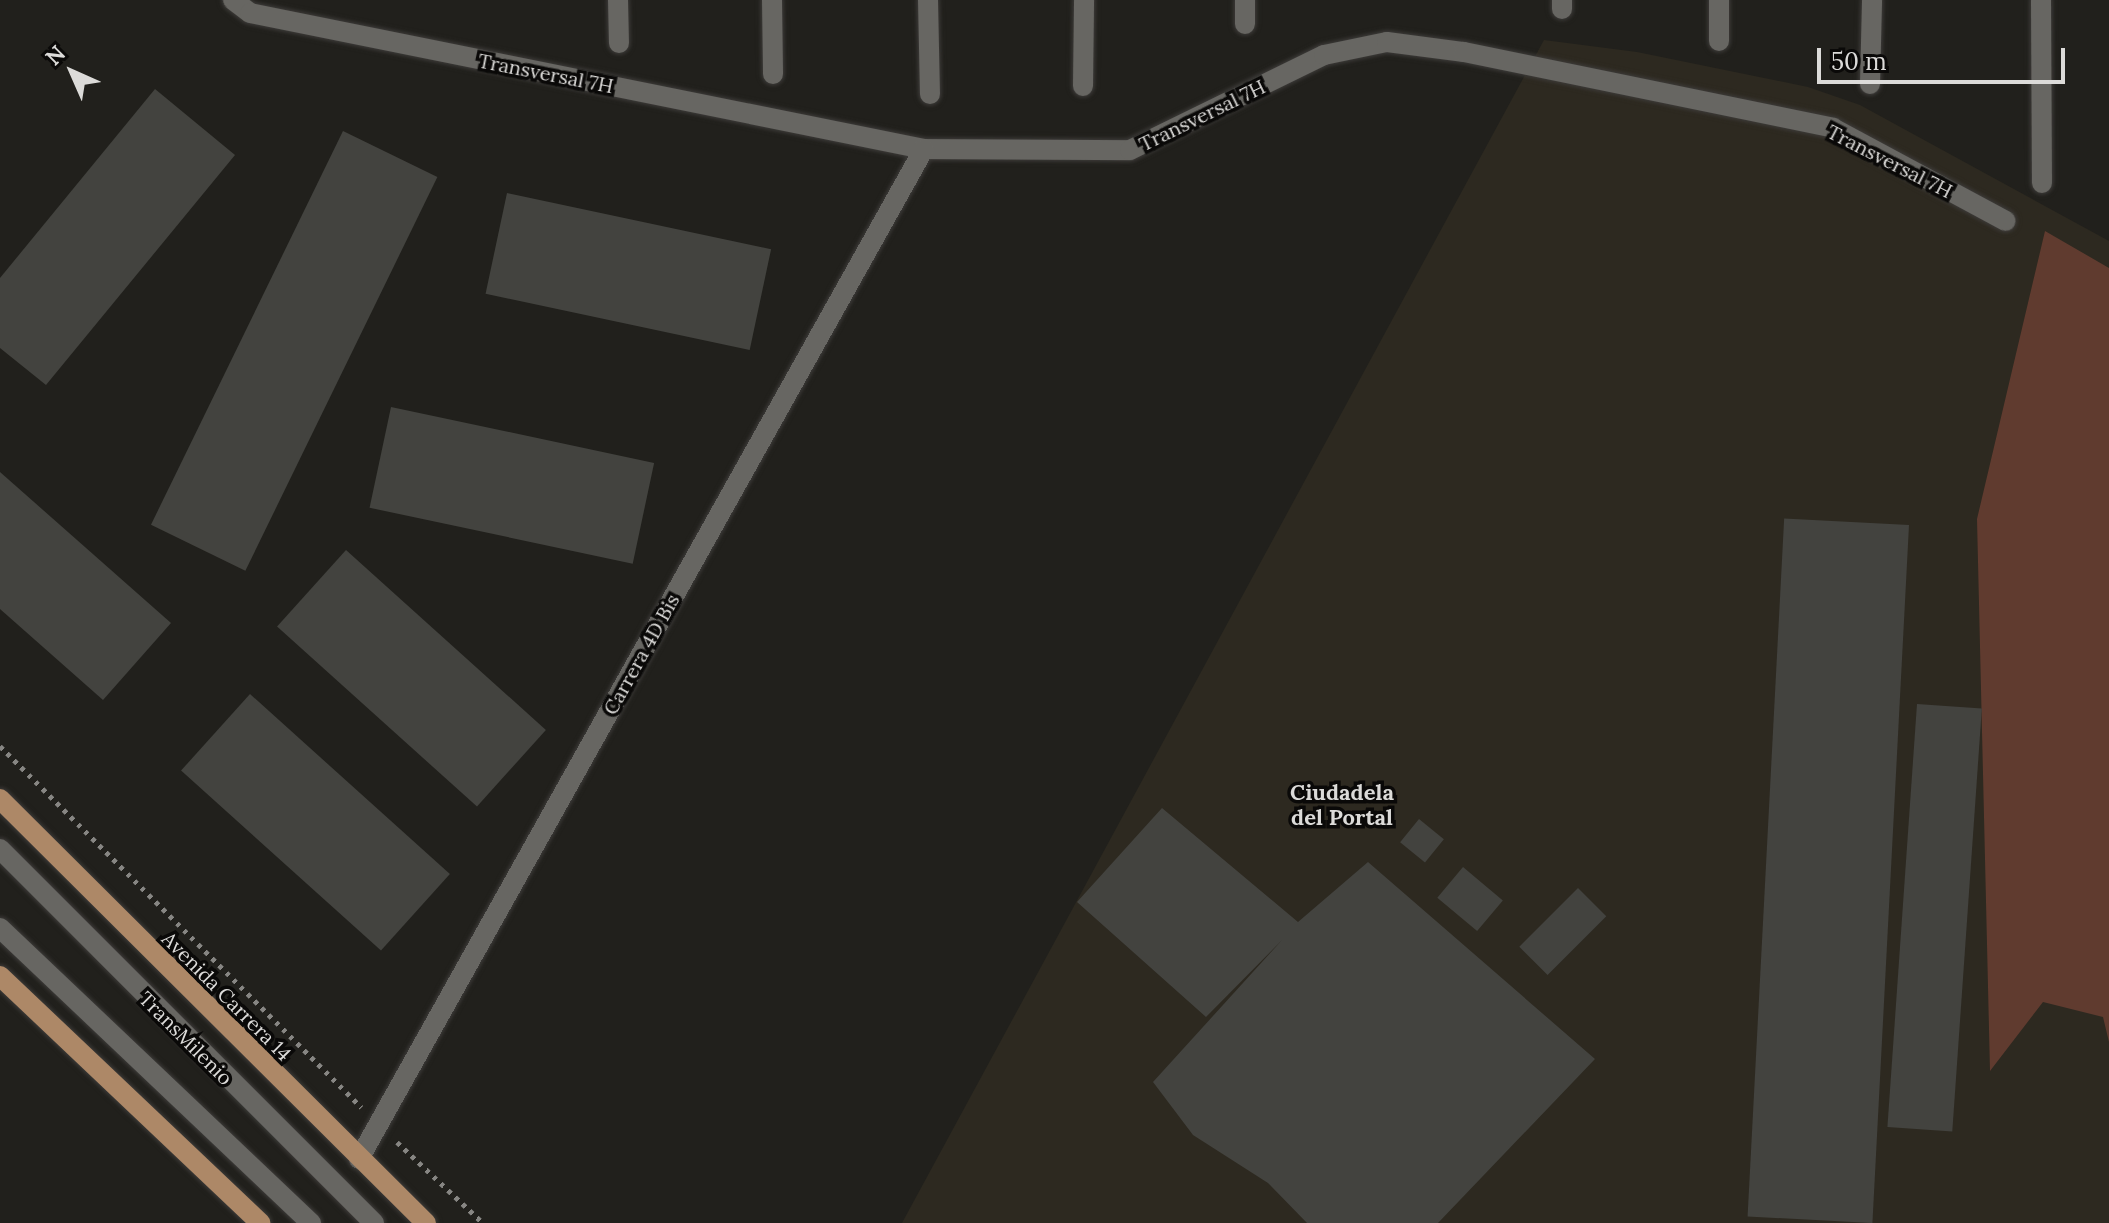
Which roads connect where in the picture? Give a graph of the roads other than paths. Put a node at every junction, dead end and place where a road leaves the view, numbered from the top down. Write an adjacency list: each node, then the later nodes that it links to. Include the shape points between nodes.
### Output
1 (233, 0): 17 (street, Transversal 7H, via 250,13)
2 (618, 0): 12 (street)
3 (772, 0): 13 (street)
4 (928, 0): 16 (street)
5 (1084, 0): 15 (street)
6 (1245, 0): 10 (street)
7 (1719, 0): 11 (street)
8 (1872, 0): 14 (street)
9 (2041, 0): 18 (street)
10 (1245, 24)
11 (1719, 41)
12 (619, 43)
13 (773, 74)
14 (1870, 84)
15 (1083, 86)
16 (930, 94)
17 (924, 149): 19 (street, Transversal 7H, via 1130,150 1324,55 1387,42 1833,128); 24 (street, Carrera 4D Bis)
18 (2042, 183)
19 (2006, 221)
20 (0, 799): 24 (main road, Avenida Carrera 14)
21 (0, 849): 27 (street, TransMilenio)
22 (0, 928): 26 (street)
23 (0, 976): 25 (main road)
24 (359, 1159): 28 (main road, Avenida Carrera 14)
25 (260, 1223)
26 (311, 1223)
27 (374, 1223)
28 (426, 1223)

